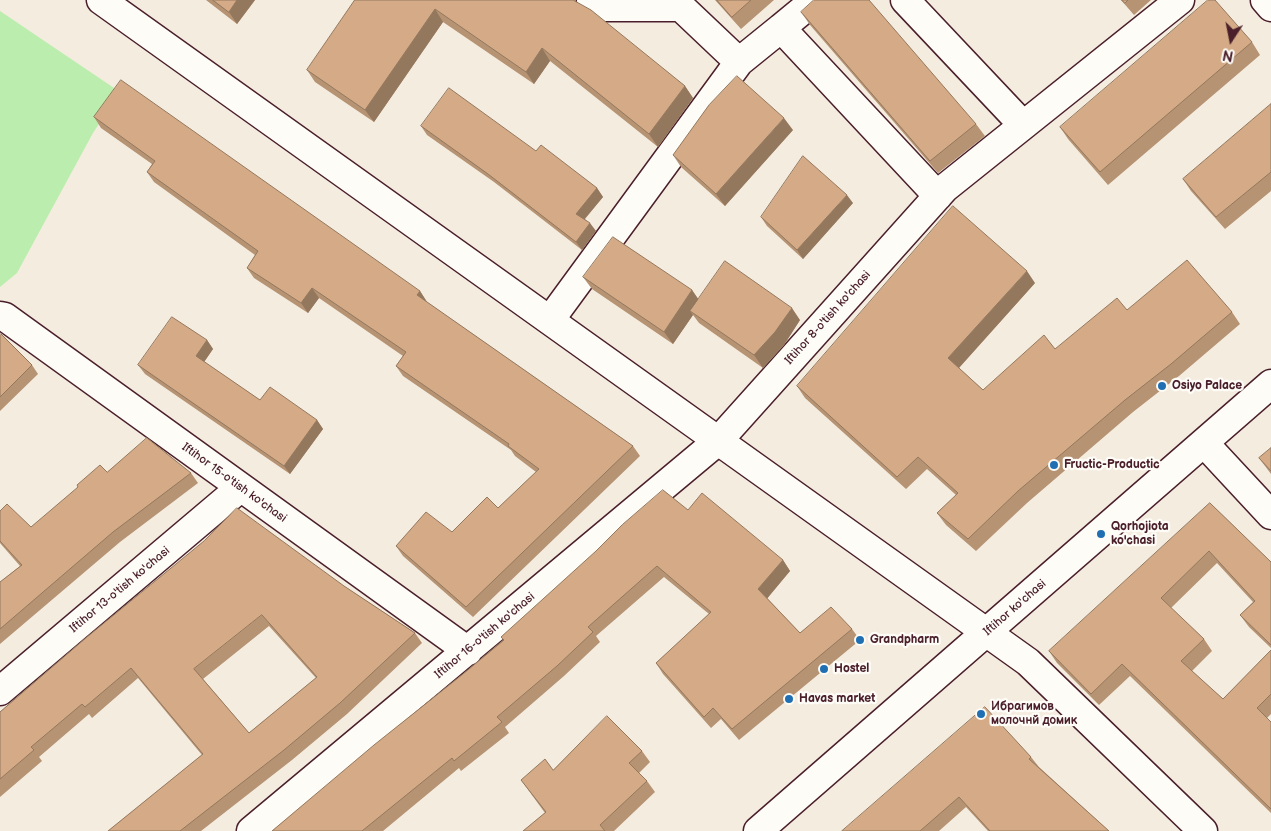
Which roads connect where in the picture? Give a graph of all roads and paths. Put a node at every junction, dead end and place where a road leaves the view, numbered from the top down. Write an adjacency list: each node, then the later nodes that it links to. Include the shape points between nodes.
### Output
1 (101, 0): 13 (street)
2 (591, 0): 9 (street, via 601,7 681,6)
3 (815, 0): 8 (street)
4 (905, 0): 10 (street)
5 (1180, 0): 10 (street, Iftihor 8-o'tish ko'chasi)
6 (1265, 0): 7 (street)
7 (1271, 7)
8 (781, 28): 9 (street); 11 (street)
9 (739, 62): 13 (street)
10 (1023, 125): 11 (street, Iftihor 8-o'tish ko'chasi)
11 (938, 196): 15 (street, Iftihor 8-o'tish ko'chasi)
12 (0, 316): 17 (street, Iftihor 15-o'tish ko'chasi)
13 (550, 320): 15 (street)
14 (1271, 384): 16 (street, Iftihor ko'chasi)
15 (719, 440): 19 (street); 20 (street, Iftihor 16-o'tish ko'chasi)
16 (1205, 444): 18 (street); 19 (street, Iftihor ko'chasi)
17 (240, 488): 20 (street, Iftihor 15-o'tish ko'chasi); 21 (street, Iftihor 13-o'tish ko'chasi)
18 (1271, 515)
19 (987, 633): 23 (street, Iftihor ko'chasi); 24 (street, via 1028,662)
20 (468, 650): 22 (street, Iftihor 16-o'tish ko'chasi)
21 (0, 691)
22 (251, 831)
23 (758, 831)
24 (1203, 831)

